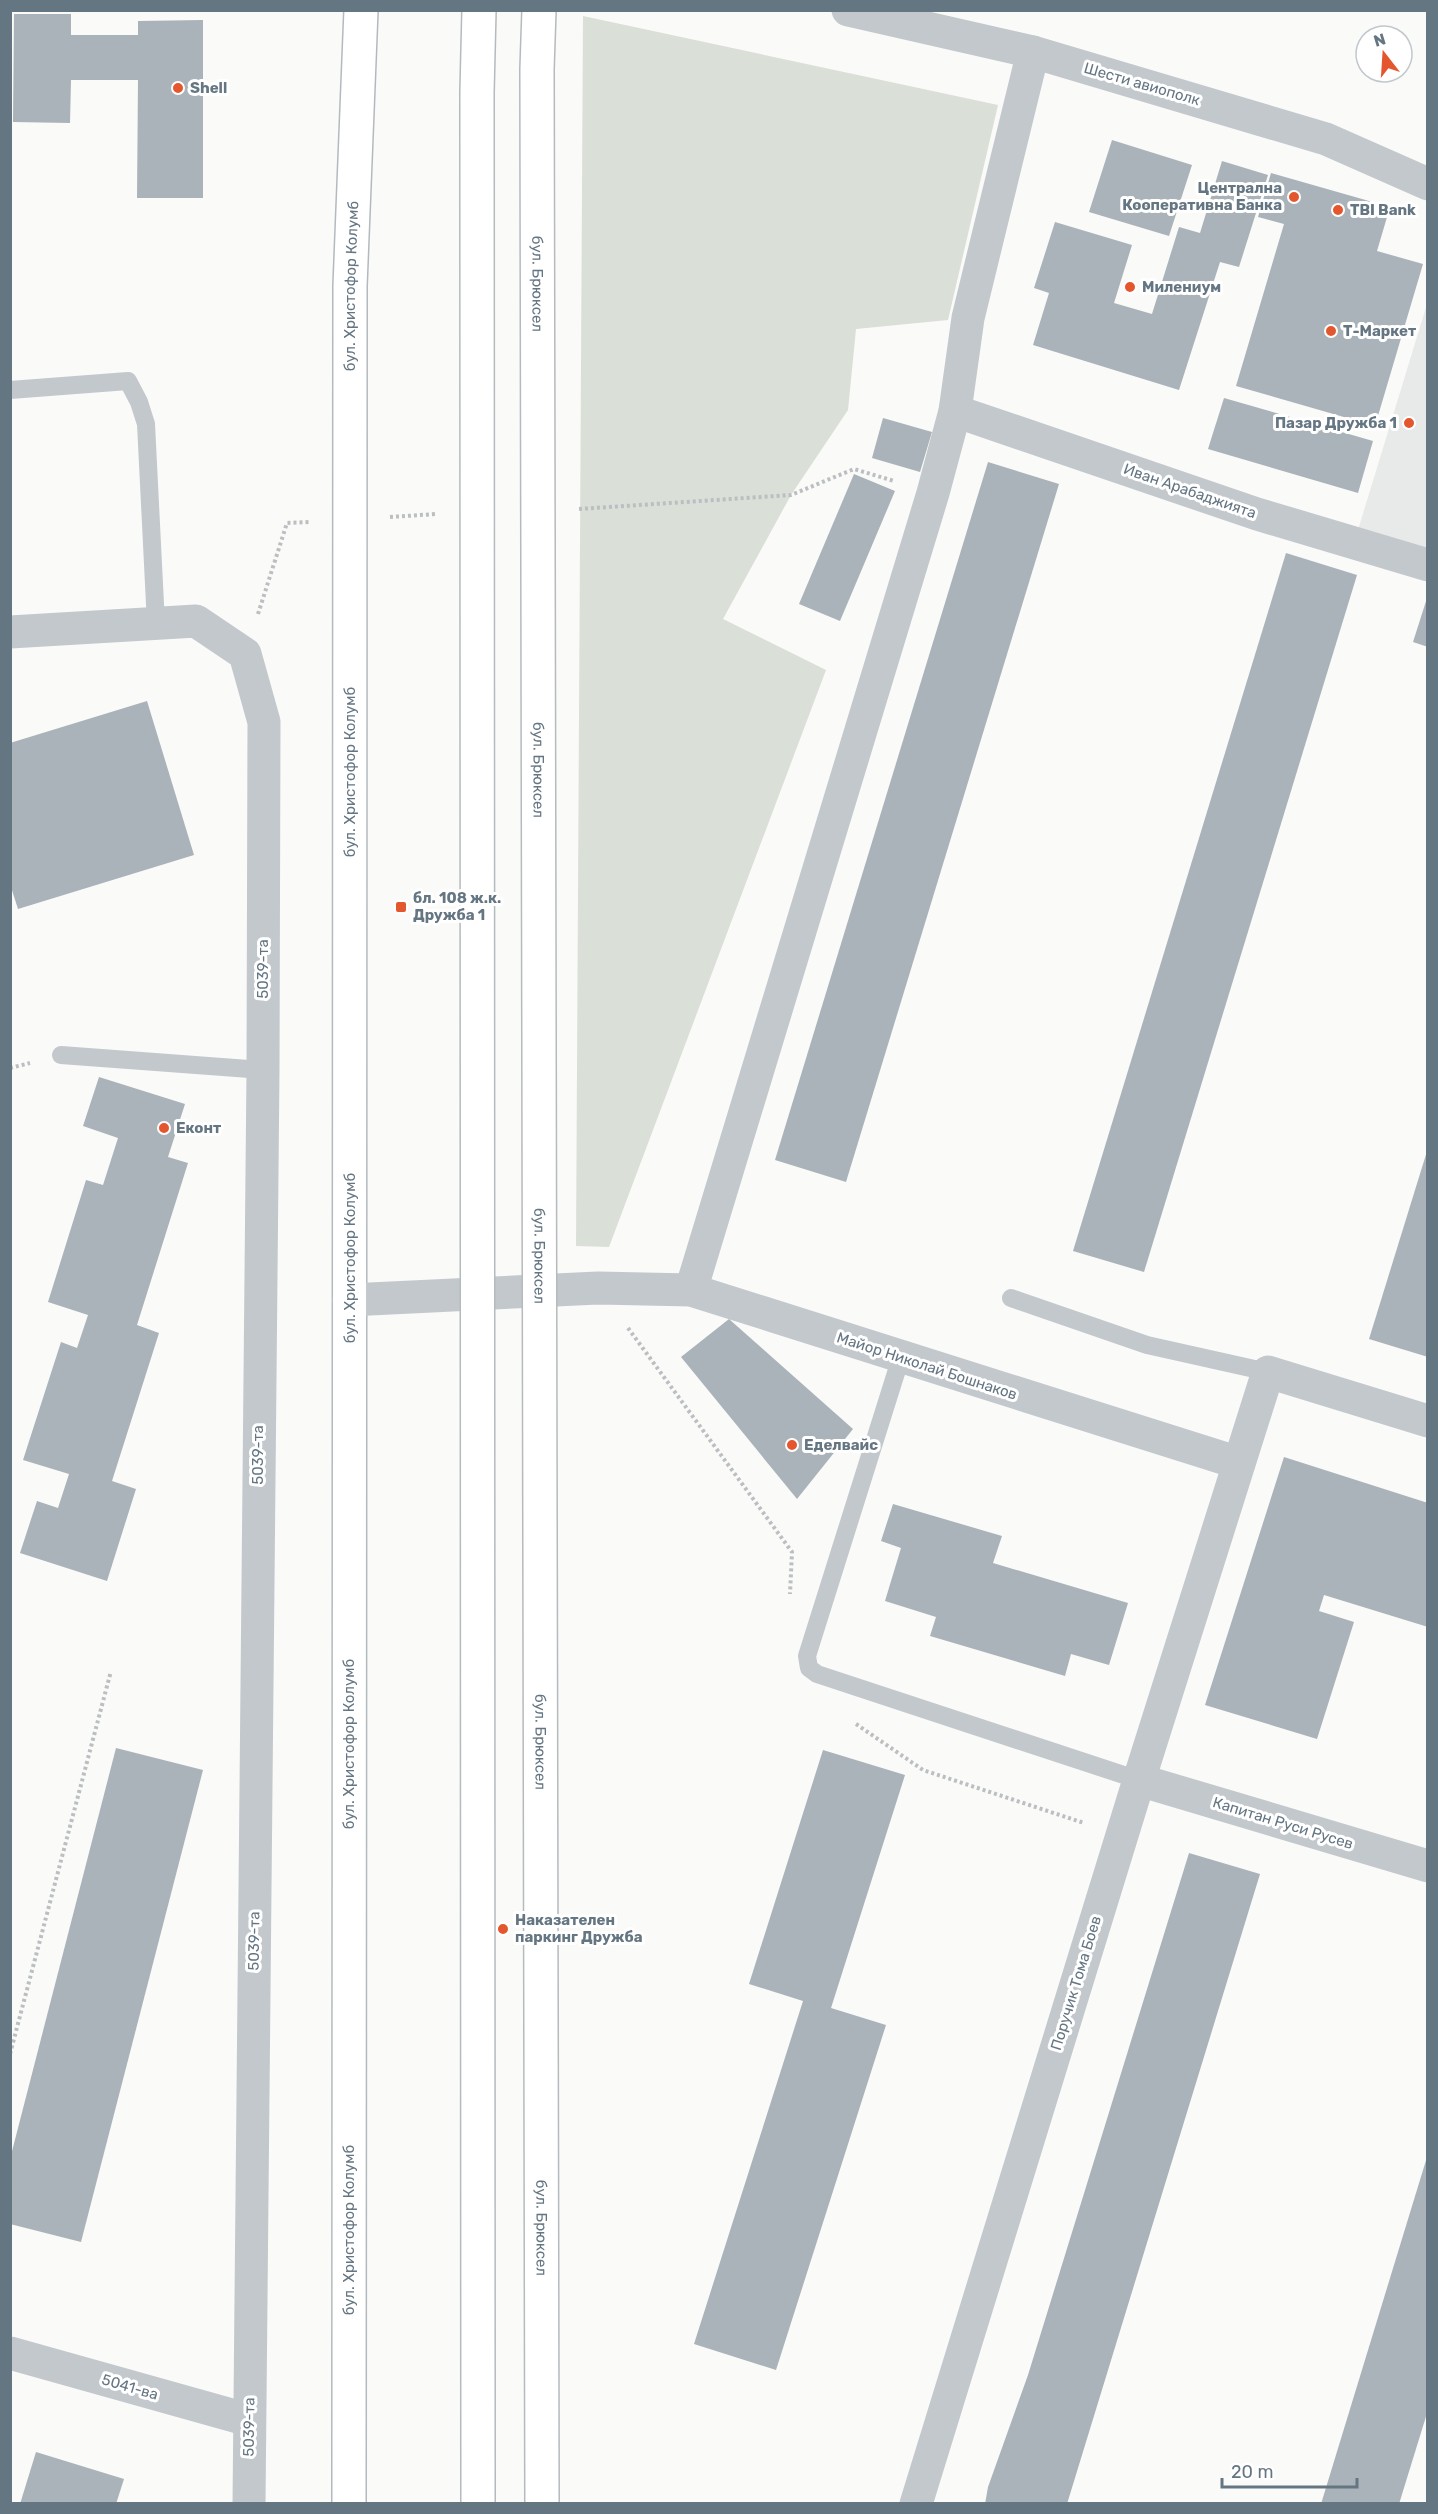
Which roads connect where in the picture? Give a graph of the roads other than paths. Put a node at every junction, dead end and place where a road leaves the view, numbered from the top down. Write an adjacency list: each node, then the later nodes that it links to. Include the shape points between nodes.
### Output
1 (361, 10): 16 (main road, бул. Христофор Колумб, via 350,286)
2 (479, 10): 27 (main road, bridge)
3 (539, 10): 28 (main road, бул. Брюксел, bridge)
4 (848, 10): 5 (street, Шести авиополк)
5 (1034, 52): 6 (street, Шести авиополк, via 1326,139); 8 (street, via 968,318)
6 (1428, 184)
7 (10, 390): 10 (lane, via 128,381 146,424)
8 (955, 411): 9 (street, Иван Арабаджията, via 1257,514); 14 (street)
9 (1428, 565)
10 (156, 624): 11 (street, 5039-та); 13 (street, 5039-та, via 196,621 244,654 264,722)
11 (10, 632)
12 (61, 1055): 13 (lane)
13 (263, 1070): 24 (street, 5039-та)
14 (691, 1290): 16 (street, Майор Николай Бошнаков, via 598,1288); 17 (street, Майор Николай Бошнаков)
15 (1011, 1298): 18 (lane, via 1147,1345)
16 (349, 1300): 26 (main road, бул. Христофор Колумб)
17 (901, 1357): 20 (street, Майор Николай Бошнаков); 21 (lane, via 807,1656 808,1668)
18 (1268, 1372): 19 (street); 20 (street)
19 (1428, 1421)
20 (1239, 1463): 21 (street, Поручик Тома Боев)
21 (1138, 1780): 22 (street, Капитан Руси Русев); 29 (street, Поручик Тома Боев)
22 (1428, 1866)
23 (10, 2354): 24 (street, 5041-ва)
24 (249, 2420): 25 (street, 5039-та)
25 (249, 2504)
26 (349, 2504)
27 (478, 2504)
28 (542, 2504)
29 (916, 2504)

